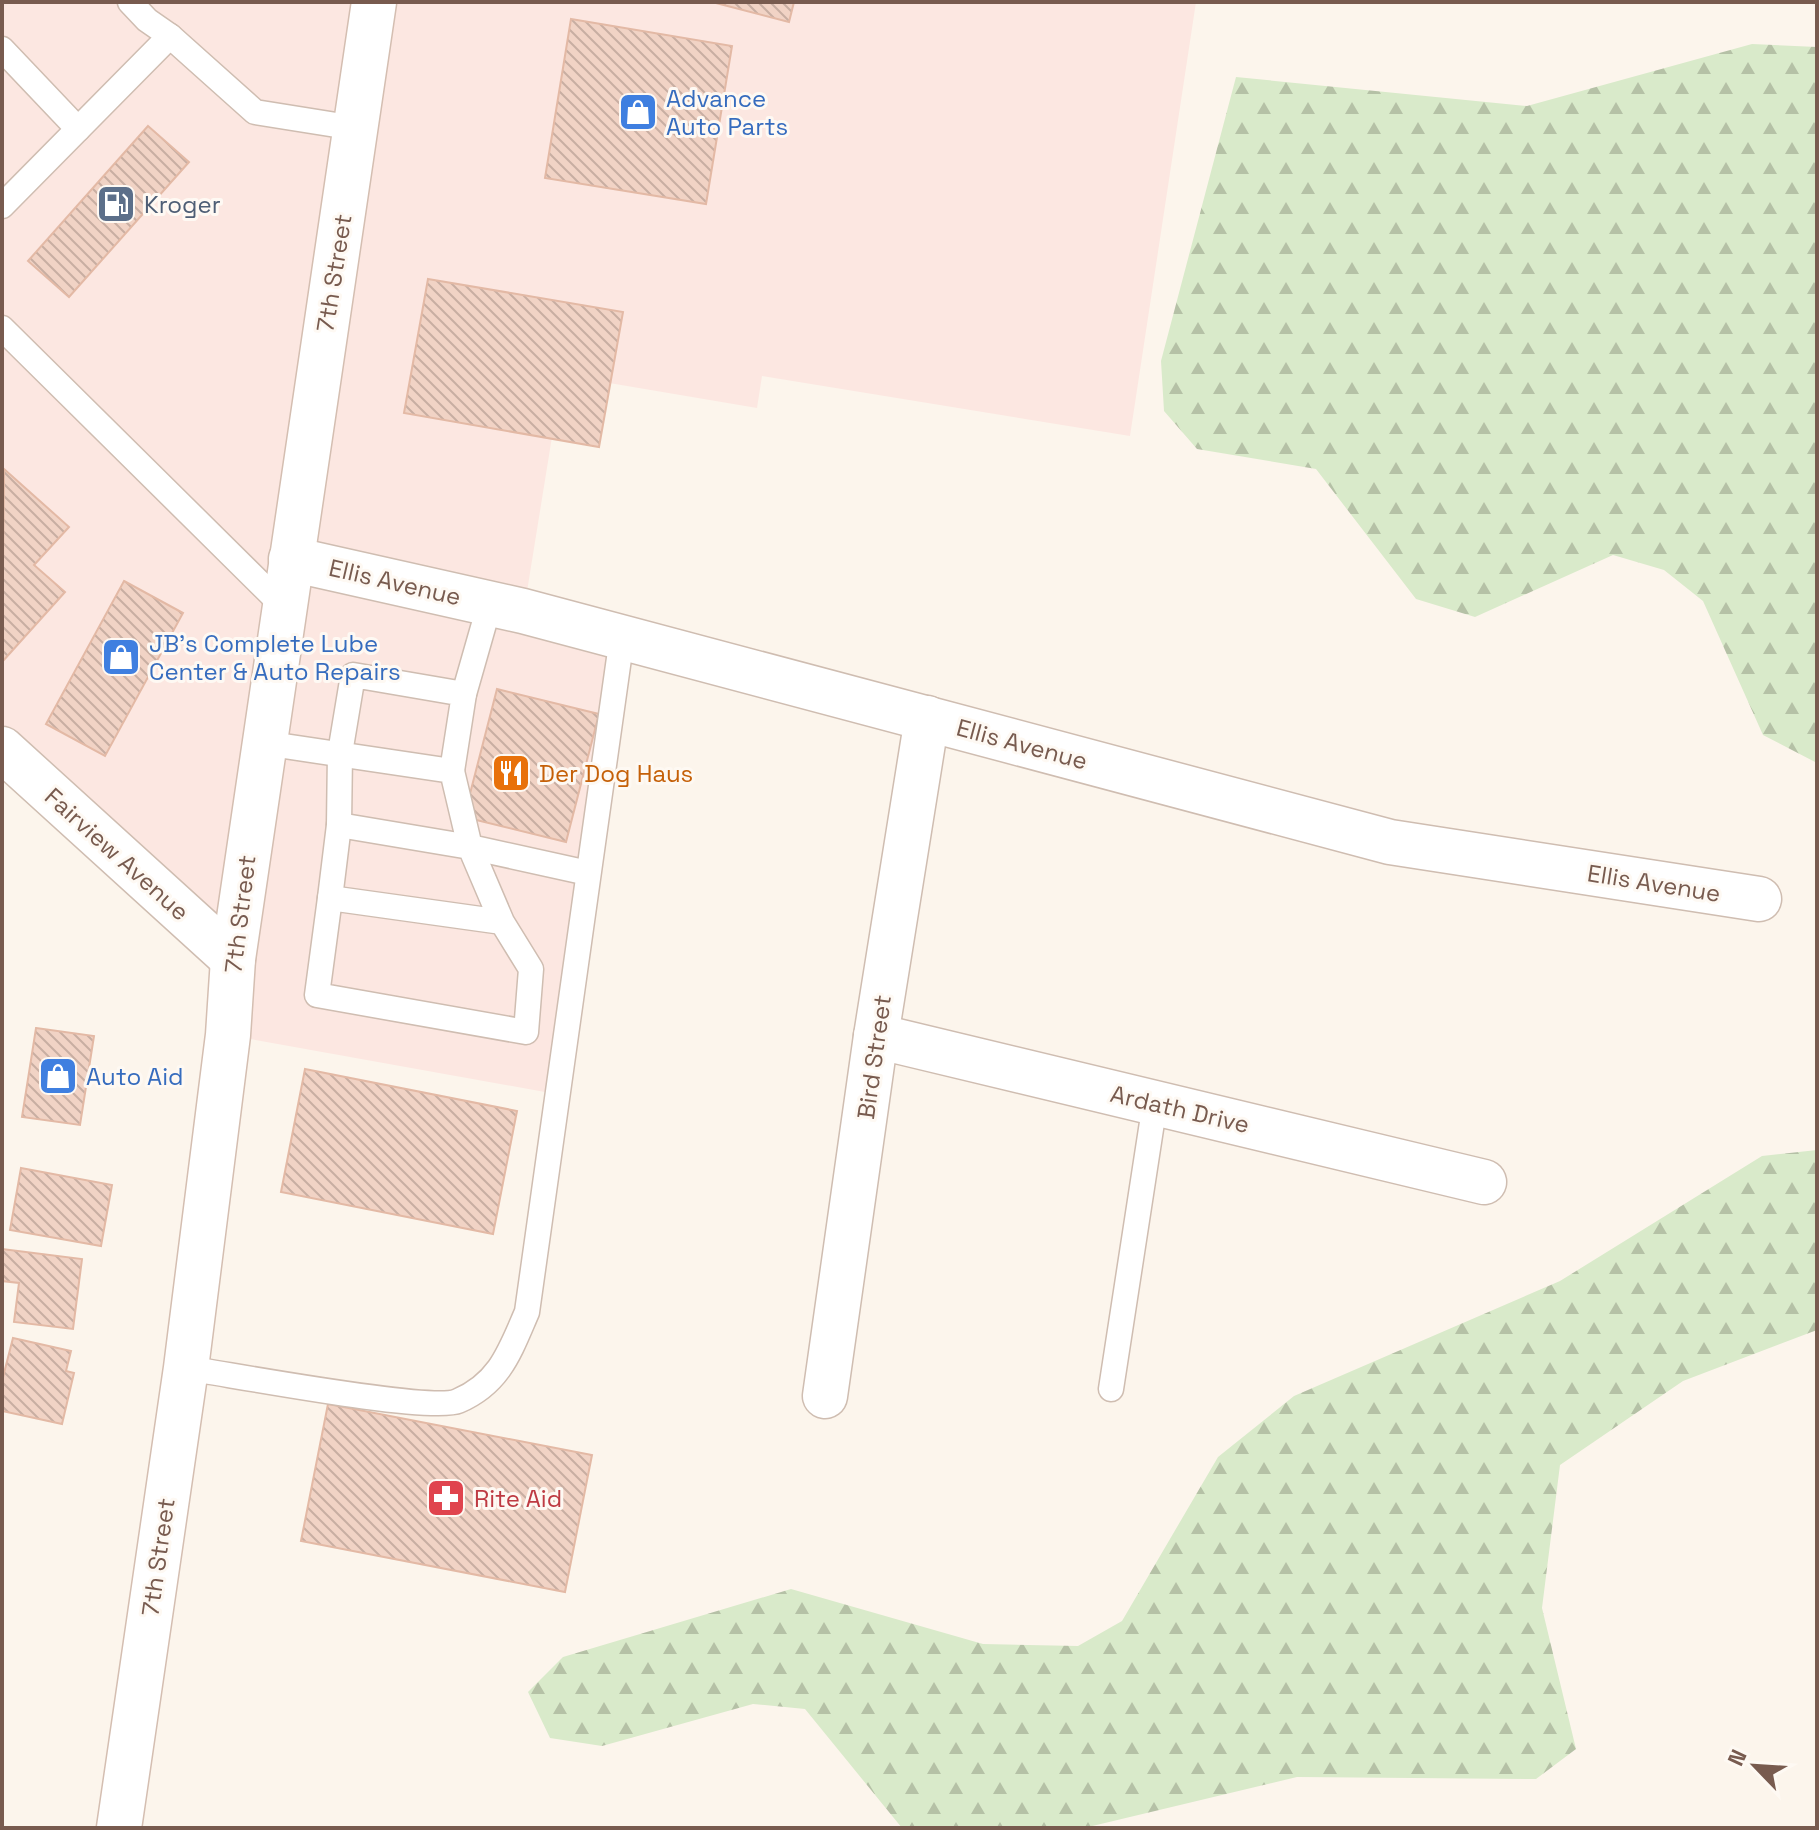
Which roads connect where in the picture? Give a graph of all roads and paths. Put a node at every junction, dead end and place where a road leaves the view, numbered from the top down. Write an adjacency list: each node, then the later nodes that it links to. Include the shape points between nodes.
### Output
1 (130, 2): 3 (lane)
2 (374, 2): 5 (street, 7th Street)
3 (170, 36): 5 (lane, via 255,112); 6 (lane)
4 (2, 49): 6 (lane)
5 (355, 128): 9 (street, 7th Street)
6 (78, 129): 7 (lane)
7 (2, 206)
8 (2, 328): 11 (lane)
9 (291, 559): 10 (street, Ellis Avenue); 11 (street, 7th Street)
10 (490, 603): 12 (street, Ellis Avenue); 13 (lane)
11 (284, 607): 15 (street, 7th Street)
12 (622, 637): 14 (street, Ellis Avenue); 21 (lane)
13 (464, 694): 17 (lane, via 353,675); 18 (lane)
14 (927, 718): 23 (street, Ellis Avenue, via 1390,842); 26 (street, Bird Street)
15 (264, 743): 17 (lane); 25 (street, 7th Street)
16 (2, 749): 25 (street, Fairview Avenue)
17 (340, 753): 18 (lane); 19 (lane)
18 (452, 771): 20 (lane)
19 (339, 825): 20 (lane); 22 (lane)
20 (470, 847): 21 (lane); 24 (lane)
21 (588, 873): 29 (lane, via 527,1312 500,1372 456,1403 412,1402)
22 (330, 898): 24 (lane); 24 (lane, via 317,995 526,1032 531,969)
23 (1759, 899)
24 (502, 922)
25 (233, 959): 29 (street, 7th Street)
26 (876, 1036): 27 (street, Ardath Drive); 31 (street, Bird Street)
27 (1155, 1103): 28 (street, Ardath Drive); 30 (lane)
28 (1484, 1182)
29 (186, 1368): 32 (street, 7th Street)
30 (1111, 1389)
31 (825, 1396)
32 (119, 1828)

